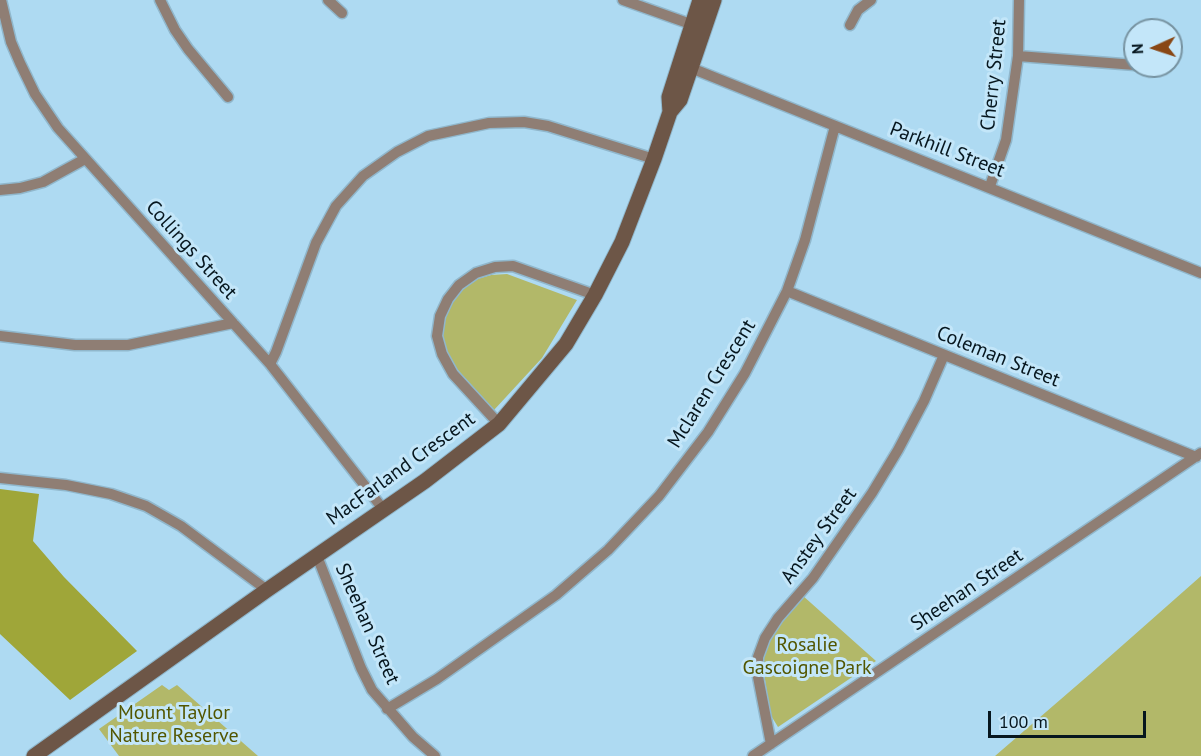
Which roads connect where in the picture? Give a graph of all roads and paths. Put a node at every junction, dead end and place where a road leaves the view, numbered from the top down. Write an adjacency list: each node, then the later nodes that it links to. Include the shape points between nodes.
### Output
1 (1, 0): 10 (street, Collings Street)
2 (160, 0): 16 (street, via 175,30)
3 (328, 0): 9 (street)
4 (623, 0): 12 (street)
5 (700, 0): 12 (street, MacFarland Crescent)
6 (714, 0): 12 (street, MacFarland Crescent)
7 (871, 0): 11 (street, via 858,10)
8 (1019, 0): 13 (street, Cherry Street)
9 (342, 13)
10 (2, 15): 18 (street, Collings Street, via 35,94)
11 (850, 25)
12 (698, 27): 15 (street, MacFarland Crescent)
13 (1018, 56): 14 (street); 20 (street, Cherry Street, via 1006,140)
14 (1123, 64)
15 (686, 66): 17 (street, Parkhill Street); 19 (street, MacFarland Crescent, via 669,97 670,112)
16 (228, 97)
17 (835, 126): 20 (street, Parkhill Street); 23 (street, Mclaren Crescent, via 805,240)
18 (85, 159): 21 (street, via 43,182); 25 (street, Collings Street)
19 (654, 159): 24 (street, MacFarland Crescent, via 622,242); 28 (street, via 524,122 489,123 428,136 397,152 363,176 336,206 316,243)
20 (990, 186): 22 (street, Parkhill Street)
21 (0, 190)
22 (1201, 273)
23 (787, 291): 27 (street, Coleman Street); 35 (street, Mclaren Crescent, via 745,373 708,432 659,496 608,550 497,638)
24 (595, 295): 29 (street, MacFarland Crescent, via 566,344); 29 (street, via 513,266 476,273 448,299 437,336 442,354 453,374)
25 (233, 323): 26 (street, via 119,346); 28 (street, Collings Street)
26 (0, 336)
27 (944, 355): 30 (street, Coleman Street); 36 (street, Anstey Street, via 904,440 872,494 765,638 758,657 758,677)
28 (270, 364): 32 (street, Collings Street)
29 (499, 424): 32 (street, MacFarland Crescent)
30 (1198, 455): 36 (street, Sheehan Street)
31 (0, 478): 34 (street, via 77,487 146,506 181,526)
32 (383, 509): 33 (street, MacFarland Crescent)
33 (318, 556): 34 (street, MacFarland Crescent); 35 (street, Sheehan Street, via 362,668)
34 (267, 590): 37 (street, MacFarland Crescent)
35 (387, 709): 38 (street, Sheehan Street)
36 (771, 744): 39 (street, Sheehan Street)
37 (34, 756)
38 (435, 756)
39 (753, 756)

